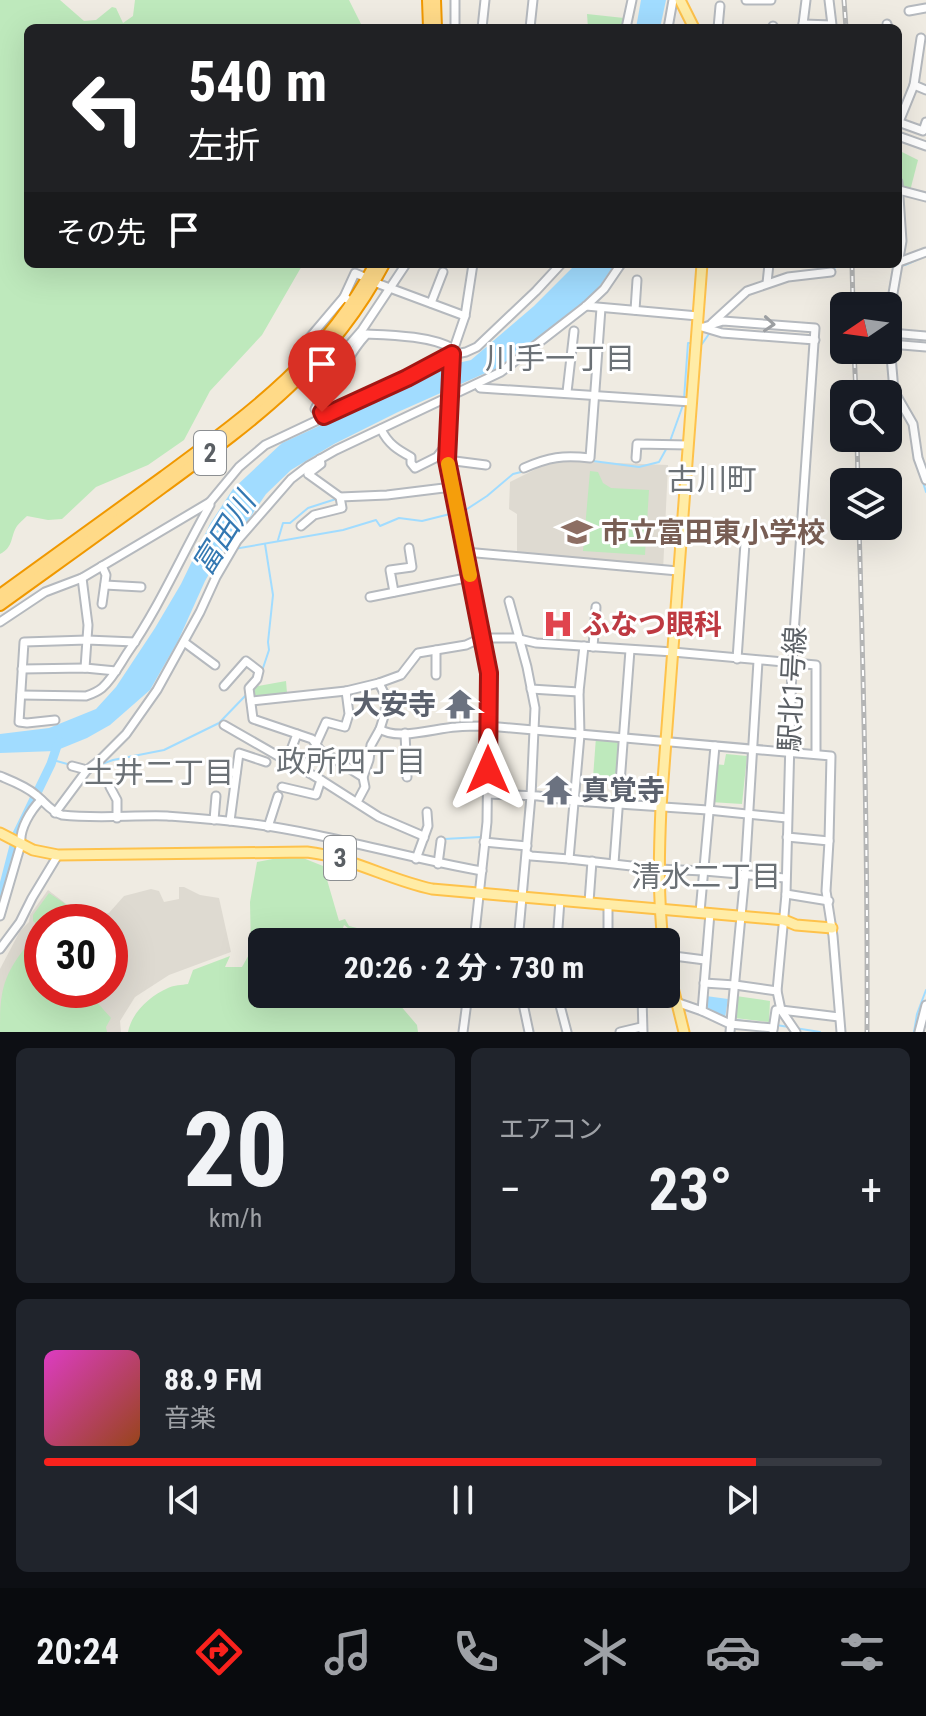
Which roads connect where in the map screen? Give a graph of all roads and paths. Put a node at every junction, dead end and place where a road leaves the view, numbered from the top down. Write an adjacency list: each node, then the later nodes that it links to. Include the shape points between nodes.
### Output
1 (428, 0): 16 (highway)
2 (435, 0): 17 (highway)
3 (455, 0): 18 (street)
4 (485, 0): 19 (street)
5 (533, 0): 20 (street)
6 (632, 0): 21 (street)
7 (673, 0): 22 (street)
8 (680, 0): 23 (main road)
9 (746, 0): 10 (street)
10 (771, 0)
11 (806, 0): 25 (street)
12 (829, 0): 26 (street)
13 (720, 6): 24 (street)
14 (926, 8): 15 (street)
15 (909, 11)
16 (429, 24)
17 (436, 24)
18 (455, 24)
19 (482, 24)
20 (530, 24)
21 (627, 24)
22 (669, 24)
23 (692, 24)
24 (718, 24)
25 (803, 24)
26 (832, 24)
27 (921, 38): 28 (street)
28 (916, 64): 29 (street); 30 (street)
29 (926, 68)
30 (914, 85): 31 (street); 32 (street)
31 (926, 90)
32 (902, 113)
33 (926, 122): 34 (street, via 923,131)
34 (902, 123)
35 (902, 137): 36 (street)
36 (926, 146)
37 (902, 191): 38 (street)
38 (926, 197)
39 (926, 252): 40 (street)
40 (902, 261)
41 (372, 268): 58 (highway, 2)
42 (382, 268): 110 (highway, 2, via 333,341 282,395)
43 (404, 268): 56 (street)
44 (472, 268): 63 (street)
45 (557, 268): 72 (street, via 486,340)
46 (618, 268): 60 (street)
47 (702, 268): 64 (main road)
48 (769, 268): 54 (street)
49 (898, 268): 57 (street)
50 (443, 272): 59 (street)
51 (831, 272): 54 (street)
52 (362, 276): 58 (street, via 355,273)
53 (637, 280): 62 (street)
54 (767, 283): 64 (street)
55 (379, 284): 56 (street)
56 (390, 290): 59 (street); 74 (street, via 328,366)
57 (893, 292)
58 (348, 299): 70 (street, via 310,335); 106 (highway, 2, via 327,337 267,398)
59 (431, 303): 63 (street)
60 (586, 306): 61 (street); 75 (street, via 516,362)
61 (601, 308): 62 (street); 78 (street)
62 (635, 310): 64 (street)
63 (465, 316): 72 (street)
64 (702, 324): 68 (street, via 722,333); 68 (street, one-way to 68, via 815,328); 79 (main road)
65 (574, 331): 76 (street)
66 (902, 334): 67 (street)
67 (926, 336)
68 (815, 340): 125 (street, 駅北1号線)
69 (902, 345): 71 (street)
70 (306, 346)
71 (926, 347)
72 (453, 354): 74 (street, via 443,343 367,334); 77 (street); 80 (street)
73 (892, 364): 82 (street, via 894,391 913,424)
74 (340, 372): 80 (street, via 315,409)
75 (477, 384): 76 (street); 77 (street)
76 (567, 392): 78 (street)
77 (450, 395): 81 (street); 85 (street)
78 (594, 395): 79 (street); 90 (street, via 590,458 545,459)
79 (691, 402): 84 (main road)
80 (324, 416): 94 (street, via 265,445)
81 (381, 429): 85 (street, via 394,448 411,457 415,468); 87 (street)
82 (914, 438): 83 (street); 91 (street)
83 (926, 438)
84 (688, 445): 86 (street, via 637,444); 100 (main road)
85 (448, 448): 88 (street)
86 (636, 458)
87 (320, 459): 93 (street, via 308,474); 117 (street, via 291,479 237,541)
88 (447, 460): 89 (street); 92 (street)
89 (486, 465)
90 (524, 468)
91 (926, 480)
92 (452, 487): 93 (street); 98 (street)
93 (340, 497): 95 (street, via 342,508 314,515)
94 (210, 502): 99 (street); 116 (street)
95 (301, 526)
96 (745, 543): 123 (street)
97 (409, 548): 105 (street, via 412,567 390,570)
98 (465, 552): 100 (street); 101 (street)
99 (102, 566): 102 (street); 103 (street)
100 (678, 571): 122 (main road)
101 (471, 577): 105 (street); 113 (street)
102 (82, 578): 112 (street, via 45,592); 114 (street)
103 (105, 585): 104 (street); 109 (street)
104 (141, 587)
105 (394, 592): 107 (street)
106 (0, 595)
107 (370, 597)
108 (509, 601): 115 (street)
109 (102, 604)
110 (0, 605)
111 (596, 607): 119 (street)
112 (0, 622)
113 (481, 638): 115 (street); 120 (street); 140 (street, via 489,673)
114 (87, 640): 116 (street); 127 (street); 128 (street, via 24,642)
115 (520, 640): 118 (street); 133 (street)
116 (135, 642): 129 (street)
117 (184, 642): 126 (street); 158 (street, via 126,734)
118 (584, 646): 119 (street); 135 (street)
119 (593, 647): 121 (street)
120 (436, 650): 130 (street); 131 (street, via 418,653 401,675)
121 (630, 650): 122 (street); 146 (street)
122 (673, 652): 123 (street); 147 (main road)
123 (737, 659): 124 (street)
124 (758, 661): 125 (street); 150 (street)
125 (792, 663): 152 (street, 駅北1号線); 153 (street, via 816,665)
126 (215, 665)
127 (85, 668): 128 (street); 129 (street)
128 (22, 669): 136 (street)
129 (116, 671): 136 (street, via 86,696)
130 (436, 675)
131 (379, 683): 134 (street); 141 (street, via 386,697)
132 (224, 686): 137 (street, via 246,661 259,671 249,688)
133 (531, 689): 135 (street); 142 (street)
134 (346, 691): 137 (street); 148 (street, via 345,727 326,722)
135 (579, 692): 145 (street)
136 (21, 695): 138 (street, via 19,722)
137 (251, 701): 144 (street, via 253,719)
138 (55, 720)
139 (224, 725): 157 (street)
140 (488, 726): 142 (street); 143 (street); 167 (street)
141 (380, 729): 143 (street); 161 (street)
142 (535, 730): 145 (street); 170 (street)
143 (405, 733): 162 (street)
144 (297, 734): 148 (street); 151 (street)
145 (580, 735): 146 (street); 172 (street)
146 (624, 738): 147 (street); 175 (street)
147 (667, 742): 149 (street); 176 (main road)
148 (316, 744): 157 (street); 161 (street)
149 (715, 746): 150 (street); 177 (street)
150 (752, 749): 152 (street); 180 (street)
151 (291, 750)
152 (788, 751): 153 (street); 182 (street, 駅北1号線)
153 (816, 754): 192 (street, via 831,756)
154 (266, 762): 159 (street, via 239,753)
155 (72, 766): 158 (street)
156 (220, 769): 159 (street)
157 (304, 769): 163 (street)
158 (87, 770): 179 (street)
159 (236, 773): 184 (street)
160 (0, 776): 171 (street)
161 (363, 777): 165 (street)
162 (407, 777)
163 (321, 780): 168 (street); 173 (street)
164 (110, 787): 181 (street)
165 (365, 787): 166 (street); 173 (street)
166 (374, 792)
167 (488, 794): 170 (street); 193 (street)
168 (316, 795): 174 (street); 185 (street, via 277,795)
169 (216, 796): 183 (street)
170 (531, 796): 172 (street); 194 (street)
171 (40, 798): 179 (street); 190 (street)
172 (574, 801): 175 (street); 198 (street)
173 (357, 802): 188 (street)
174 (314, 804)
175 (619, 804): 176 (street); 200 (street)
176 (661, 807): 177 (street); 202 (main road)
177 (708, 810): 180 (street); 204 (street)
178 (427, 812): 188 (street)
179 (55, 813): 181 (street)
180 (748, 815): 182 (street); 205 (street)
181 (117, 818): 183 (street)
182 (787, 818): 187 (street, 駅北1号線)
183 (214, 820): 184 (street)
184 (230, 821): 185 (street)
185 (268, 827): 189 (street)
186 (0, 833): 190 (main road, 3)
187 (787, 837): 192 (street); 206 (street, 駅北1号線)
188 (424, 838): 197 (street)
189 (332, 839): 196 (street); 197 (street)
190 (17, 841): 195 (main road, 3); 207 (street)
191 (441, 841): 201 (street)
192 (829, 841): 212 (street)
193 (484, 842): 194 (street); 203 (street)
194 (527, 850): 198 (street, via 531,856); 210 (street)
195 (58, 855): 196 (main road, 3); 226 (street)
196 (330, 855): 208 (main road, 3, via 420,886)
197 (416, 859): 201 (street)
198 (569, 859): 199 (street)
199 (592, 861): 200 (street); 213 (street)
200 (614, 863): 202 (street)
201 (438, 864): 203 (street)
202 (658, 869): 204 (street); 215 (main road)
203 (482, 871): 208 (street)
204 (704, 871): 205 (street); 216 (street)
205 (745, 874): 206 (street); 218 (street)
206 (785, 878): 209 (street, 駅北1号線)
207 (4, 887): 217 (street)
208 (479, 892): 210 (main road, 3); 220 (street)
209 (786, 894): 212 (street); 219 (street, 駅北1号線)
210 (523, 896): 211 (main road, 3); 221 (street)
211 (560, 900): 213 (main road, 3); 222 (street)
212 (829, 901): 225 (street)
213 (589, 902): 214 (main road, 3)
214 (608, 904): 215 (main road, 3); 223 (street)
215 (659, 908): 216 (main road); 224 (main road)
216 (705, 912): 218 (main road); 228 (street)
217 (0, 916)
218 (741, 916): 219 (main road); 230 (street)
219 (784, 920): 225 (main road); 231 (street, 駅北1号線)
220 (475, 928)
221 (520, 928)
222 (558, 928)
223 (608, 928)
224 (661, 928)
225 (832, 928): 241 (street)
226 (0, 949)
227 (680, 958): 228 (street)
228 (705, 960): 229 (street)
229 (704, 983): 230 (street); 240 (street)
230 (735, 985): 231 (street); 242 (street)
231 (777, 991): 239 (street, 駅北1号線)
232 (680, 1003): 240 (street)
233 (926, 1005): 252 (street)
234 (466, 1008): 245 (street)
235 (524, 1008): 246 (street)
236 (561, 1008): 247 (street)
237 (642, 1008): 243 (street)
238 (678, 1008): 249 (main road)
239 (781, 1010): 241 (street); 244 (street, via 776,1010); 250 (street)
240 (702, 1011): 242 (street)
241 (839, 1017): 251 (street)
242 (730, 1028): 244 (street)
243 (642, 1030): 248 (street)
244 (773, 1030)
245 (463, 1032)
246 (529, 1032)
247 (567, 1032)
248 (620, 1032)
249 (684, 1032)
250 (796, 1032)
251 (841, 1032)
252 (919, 1032)

